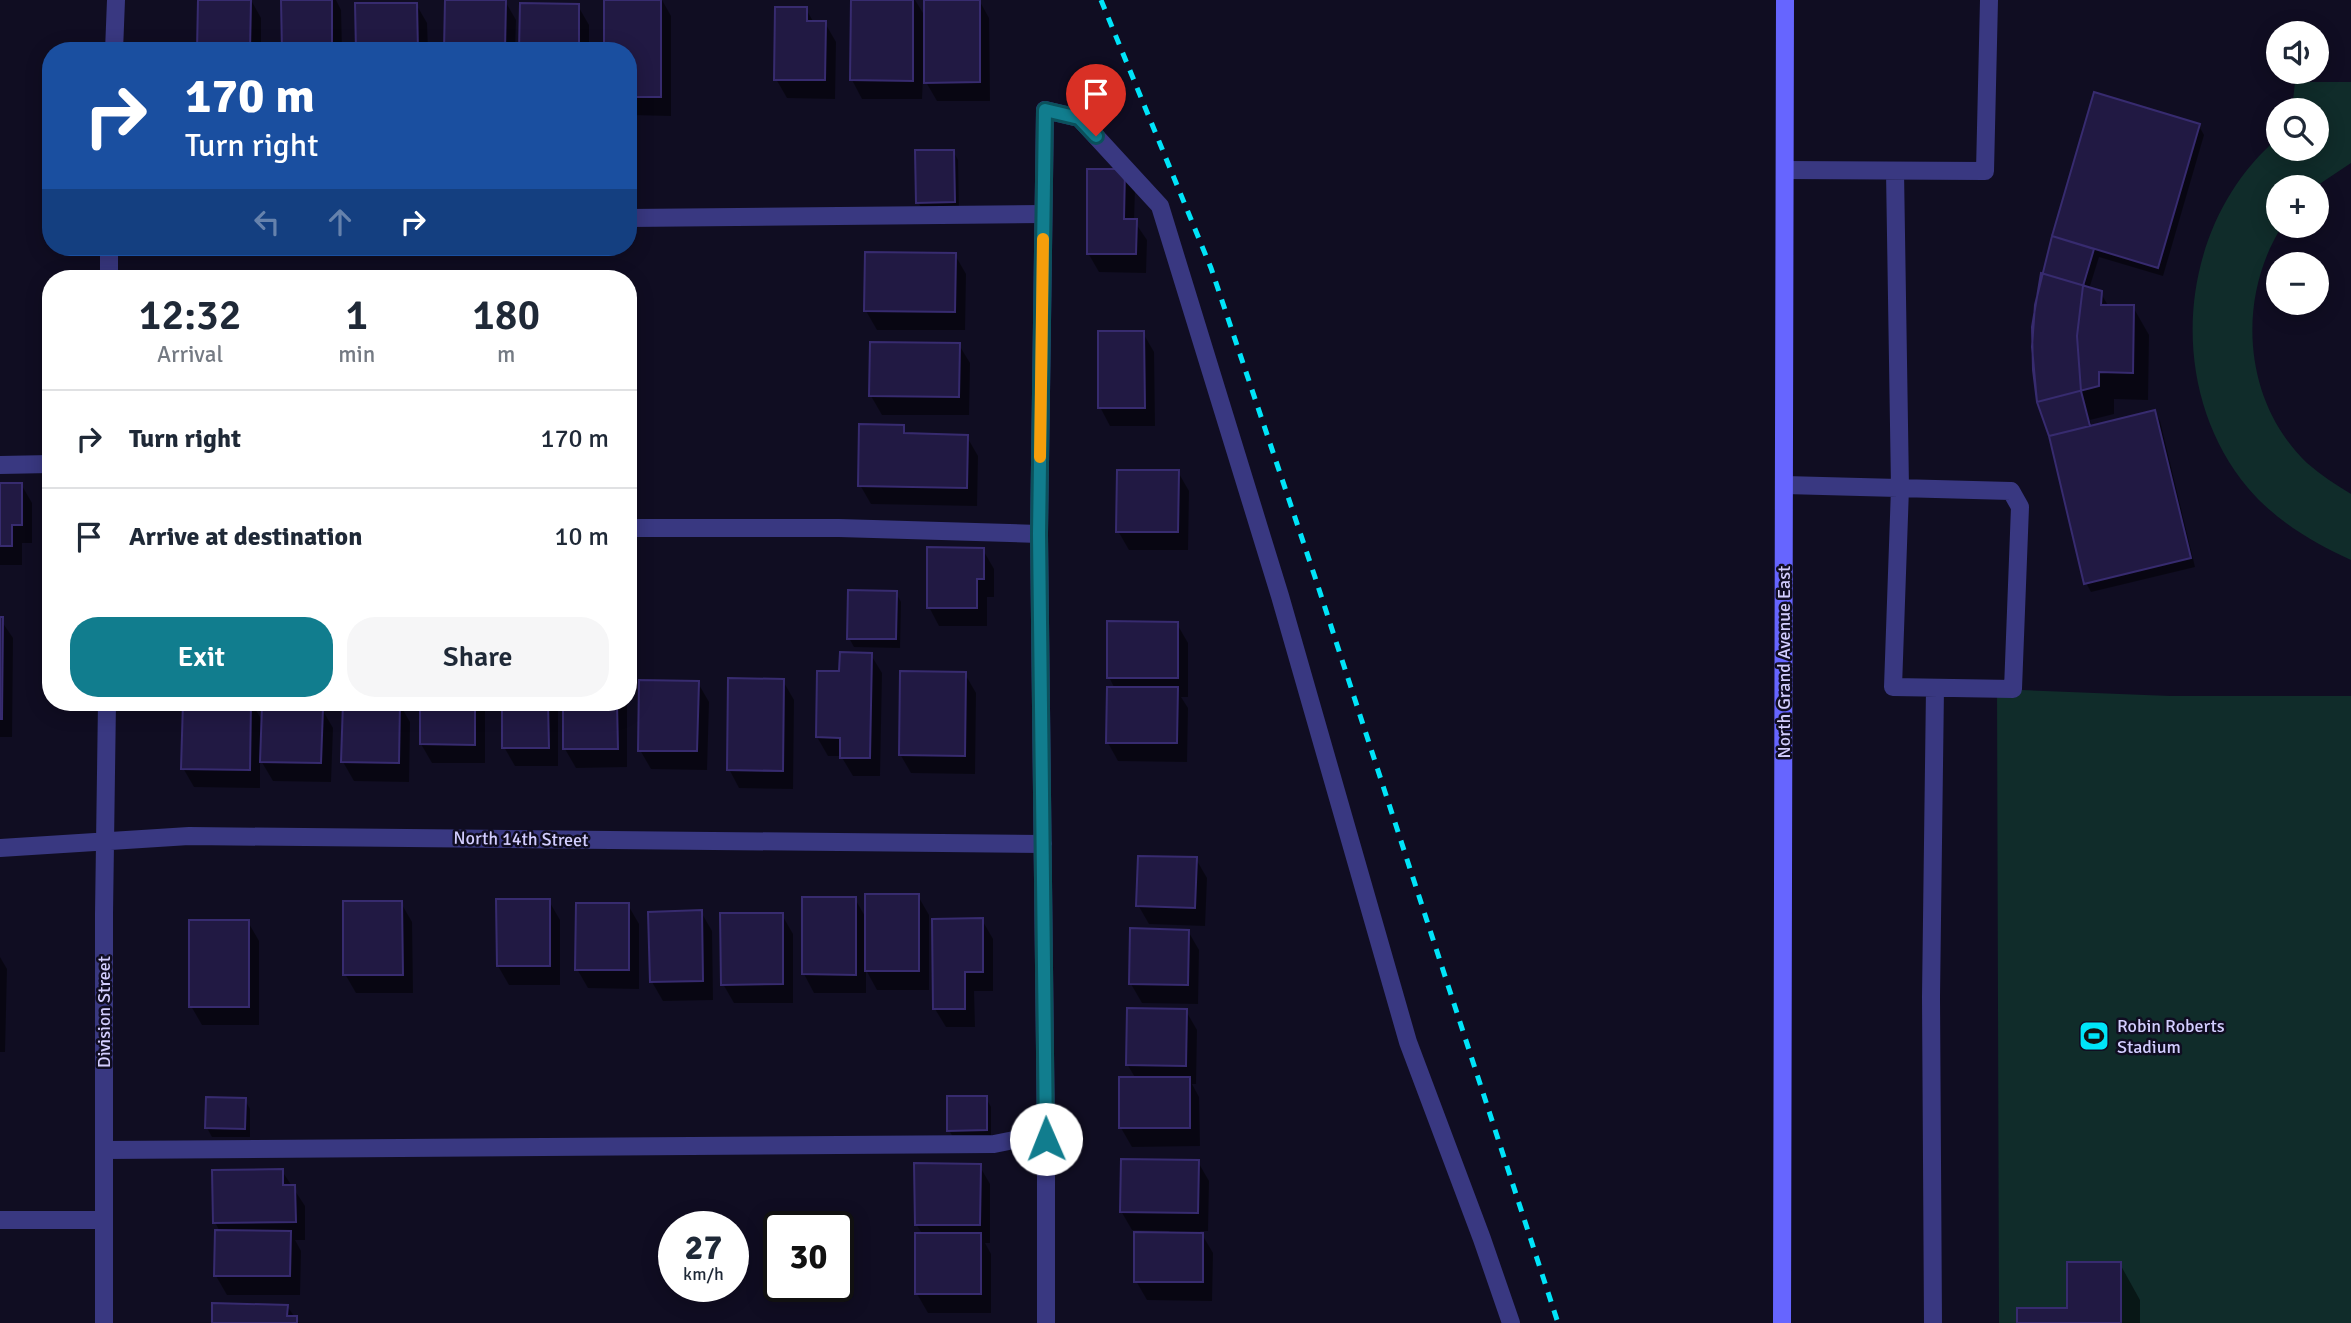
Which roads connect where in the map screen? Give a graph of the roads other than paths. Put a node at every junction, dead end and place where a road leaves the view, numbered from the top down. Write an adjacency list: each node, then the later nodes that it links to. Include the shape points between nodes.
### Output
1 (116, 0): 4 (street)
2 (1785, 0): 5 (street, North Grand Avenue East)
3 (1989, 0): 6 (street, via 1985,171)
4 (114, 42)
5 (1784, 170): 6 (street); 11 (street, North Grand Avenue East)
6 (1895, 171): 12 (street)
7 (1043, 214): 8 (street); 14 (street); 26 (street, via 1045,110 1079,118 1160,206 1280,596 1408,1042)
8 (637, 218)
9 (42, 464): 10 (street)
10 (0, 465)
11 (1784, 485): 12 (street); 27 (street, North Grand Avenue East)
12 (1900, 488): 15 (street, via 1893,687); 15 (street, via 2011,491 2020,507 2013,689)
13 (637, 528): 14 (street)
14 (1039, 534): 18 (street)
15 (1936, 688): 28 (street, via 1931,997)
16 (107, 711): 17 (street, Division Street)
17 (106, 842): 18 (street, North 14th Street, via 188,836); 19 (street, North 14th Street); 21 (street, Division Street)
18 (1043, 844): 20 (street)
19 (0, 848)
20 (1046, 1139): 21 (street, via 994,1144); 25 (street)
21 (104, 1150): 23 (street, Division Street)
22 (0, 1220): 23 (street)
23 (104, 1220): 24 (street, Division Street)
24 (104, 1323)
25 (1046, 1323)
26 (1511, 1323)
27 (1782, 1323)
28 (1933, 1323)

